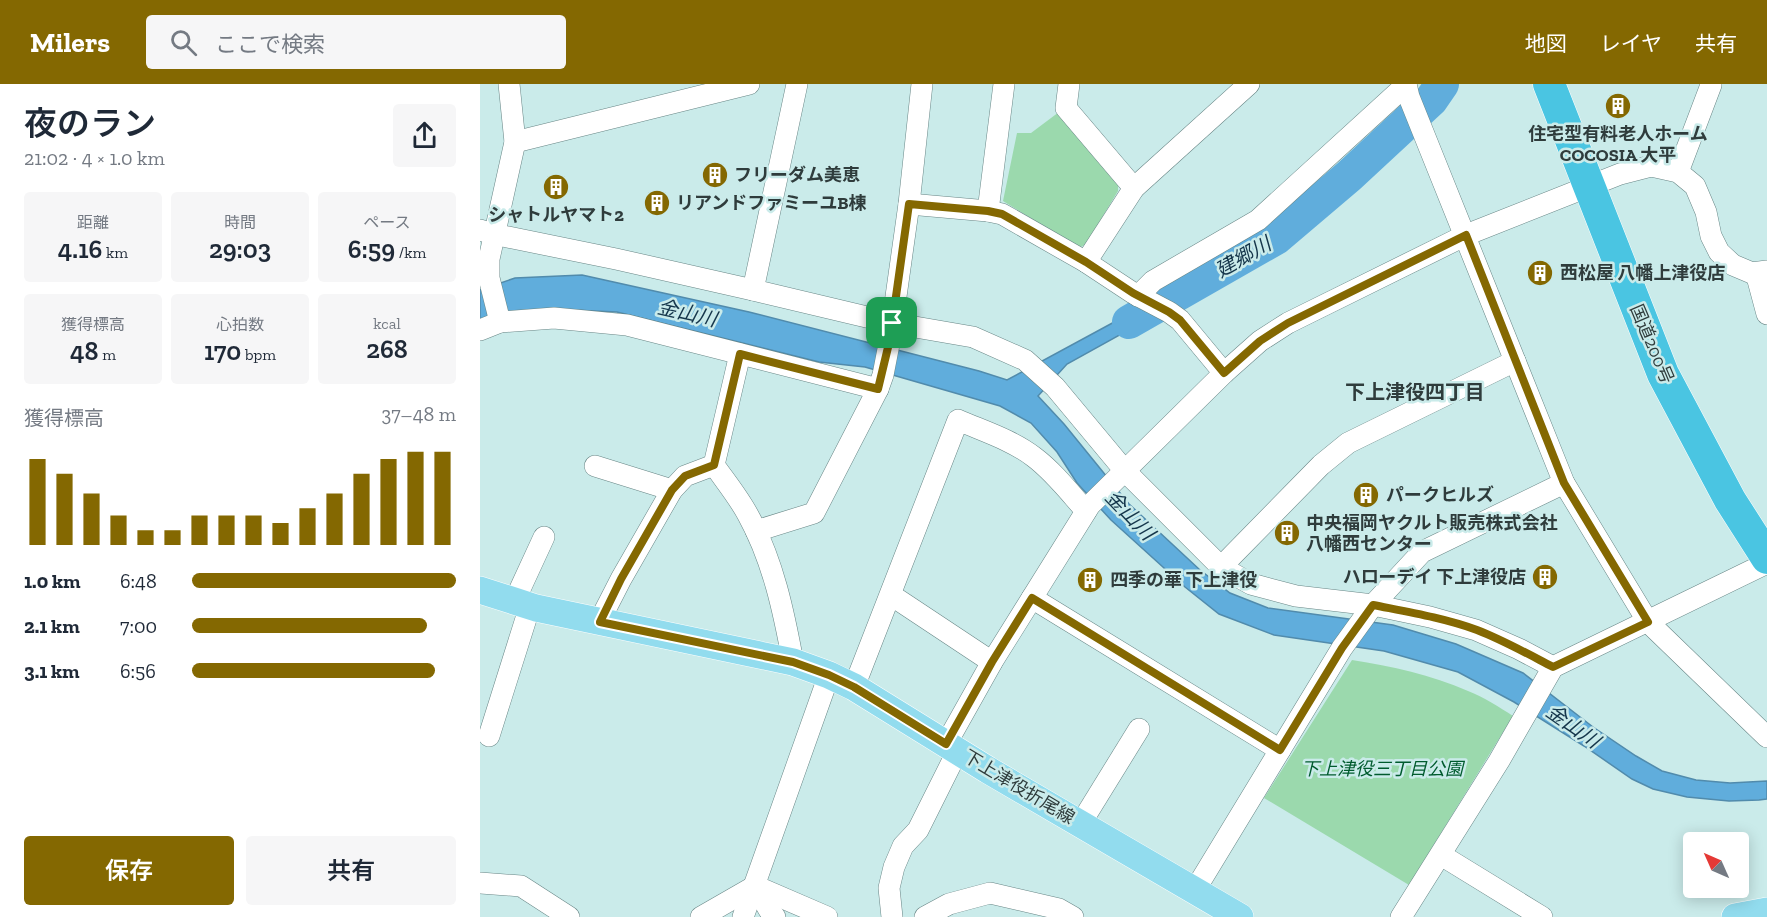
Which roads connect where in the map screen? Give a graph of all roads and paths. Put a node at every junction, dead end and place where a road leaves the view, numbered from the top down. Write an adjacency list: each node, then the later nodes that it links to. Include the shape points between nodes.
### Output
1 (509, 84): 11 (street)
2 (749, 84): 11 (street)
3 (797, 84): 21 (street)
4 (922, 84): 15 (street)
5 (1004, 84): 16 (street)
6 (1069, 84): 14 (street, via 1066,108)
7 (1249, 84): 14 (street)
8 (1549, 84): 13 (highway, 国道200号)
9 (1711, 85): 12 (street)
10 (1407, 89): 18 (street); 22 (street, via 1258,220 1153,281)
11 (515, 142): 17 (street)
12 (1678, 172): 13 (street, via 1651,166); 20 (street, via 1695,186 1719,252 1733,266)
13 (1589, 186): 18 (street); 39 (highway, 国道200号, via 1663,374 1730,500)
14 (1134, 188): 19 (street)
15 (909, 204): 16 (street); 26 (street)
16 (988, 211): 19 (street, via 1002,214)
17 (487, 232): 21 (street); 24 (street, via 489,278)
18 (1466, 235): 28 (street); 29 (street, via 1288,323 1260,341)
19 (1086, 262): 22 (street)
20 (1761, 272): 23 (street)
21 (753, 290): 26 (street)
22 (1142, 298): 29 (street, via 1180,320)
23 (1767, 314)
24 (500, 322): 25 (street); 27 (street, via 554,318 627,325)
25 (480, 330)
26 (891, 331): 30 (street); 33 (street, via 973,337 1025,360 1055,387)
27 (740, 354): 30 (street); 31 (street)
28 (1515, 361): 34 (street); 41 (street, via 1348,443 1321,465)
29 (1224, 373): 33 (street)
30 (880, 382): 37 (street, via 814,513)
31 (714, 465): 35 (street, via 685,476); 37 (street)
32 (595, 466): 35 (street)
33 (1120, 476): 36 (street); 41 (street)
34 (1564, 483): 46 (street, via 1422,552); 48 (street)
35 (672, 490): 47 (street)
36 (1088, 508): 43 (street, via 1034,456 958,420); 44 (street)
37 (756, 531): 49 (street, via 771,569)
38 (544, 537): 45 (street)
39 (1767, 558)
40 (1767, 562): 48 (street)
41 (1221, 567): 46 (street, via 1251,584)
42 (480, 590): 45 (main road, 下上津役折尾線)
43 (891, 595): 50 (street); 53 (street)
44 (1032, 598): 50 (street); 58 (street)
45 (522, 604): 47 (main road, 下上津役折尾線); 55 (street)
46 (1369, 610): 52 (street, via 1430,617 1476,630 1519,649); 58 (street)
47 (600, 622): 49 (main road, 下上津役折尾線)
48 (1648, 622): 52 (street); 56 (street)
49 (793, 662): 51 (main road, 下上津役折尾線)
50 (992, 662): 57 (street)
51 (829, 675): 53 (main road, 下上津役折尾線); 62 (street)
52 (1548, 675): 60 (street)
53 (854, 687): 57 (main road, 下上津役折尾線)
54 (1139, 729): 59 (street)
55 (489, 736)
56 (1767, 736)
57 (952, 747): 59 (main road, 下上津役折尾線); 69 (street, via 918,830 903,846 894,867 889,888)
58 (1280, 750): 63 (street)
59 (1081, 823): 63 (main road, 下上津役折尾線)
60 (1441, 855): 73 (street); 74 (street)
61 (480, 883): 64 (street, via 520,886)
62 (754, 886): 65 (street); 66 (street); 67 (street); 68 (street)
63 (1195, 890): 72 (main road, 下上津役折尾線)
64 (569, 917)
65 (700, 917)
66 (743, 917)
67 (775, 917)
68 (827, 917)
69 (892, 917)
70 (925, 917): 71 (street, via 949,904 990,893 1059,909)
71 (1073, 917)
72 (1240, 917)
73 (1401, 917)
74 (1542, 917)

